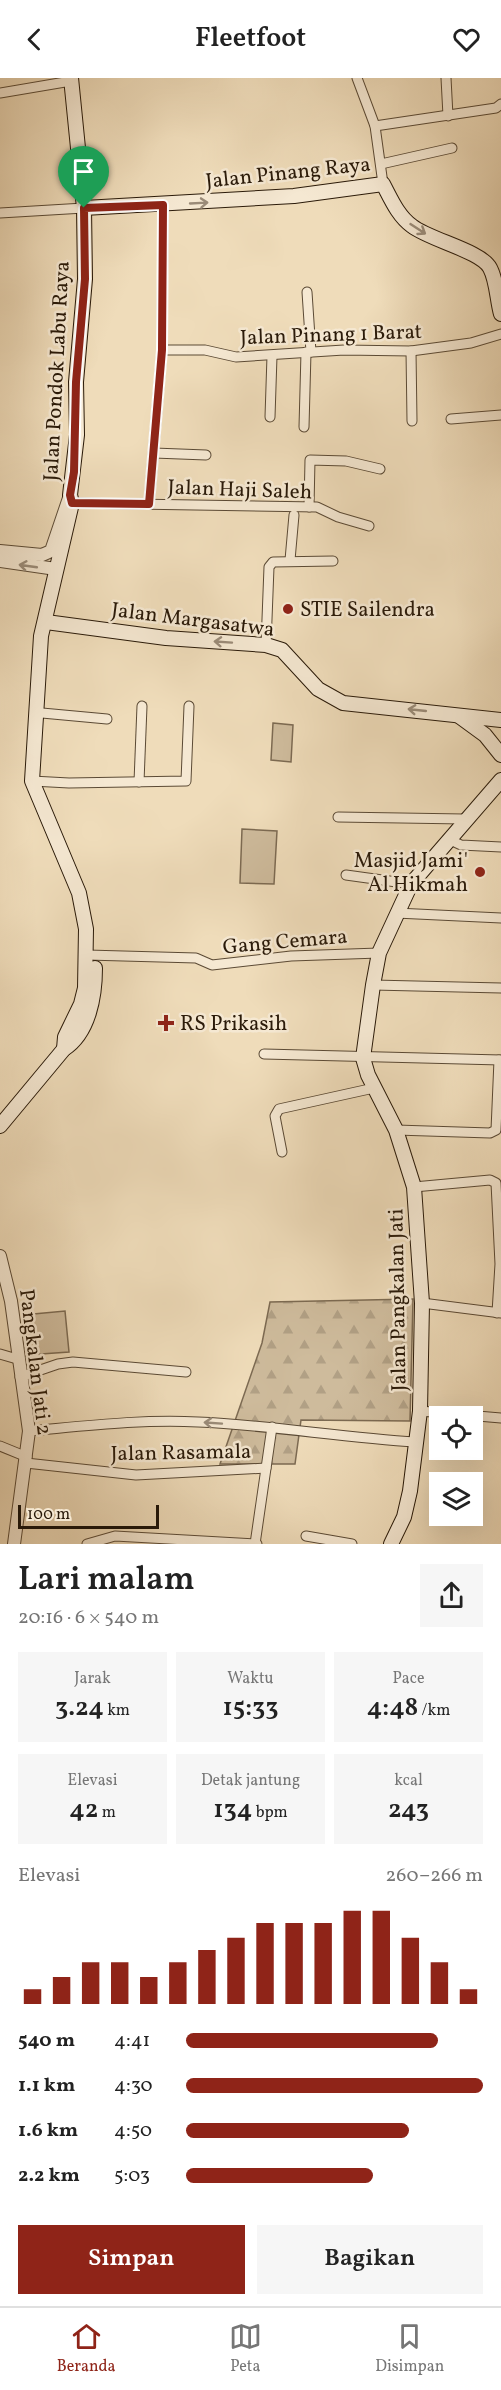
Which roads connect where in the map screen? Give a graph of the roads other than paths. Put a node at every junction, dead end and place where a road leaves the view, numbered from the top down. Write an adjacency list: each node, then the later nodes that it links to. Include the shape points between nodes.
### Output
1 (357, 78): 7 (street)
2 (446, 78): 6 (street)
3 (71, 80): 4 (street); 13 (main road, Jalan Pondok Labu Raya)
4 (0, 93)
5 (501, 104): 6 (street, Jalan Pinang Raya)
6 (448, 116): 7 (street, Jalan Pinang Raya)
7 (375, 126): 9 (street, Jalan Pinang Raya)
8 (452, 148): 9 (street)
9 (381, 164): 10 (street, Jalan Pinang Raya)
10 (383, 184): 11 (main road, Jalan Pinang Raya, one-way to 10, via 294,196); 15 (main road, one-way to 15, via 411,226 478,257 490,267)
11 (163, 205): 13 (main road, Jalan Pinang Raya, via 99,207); 17 (street)
12 (0, 213): 13 (street)
13 (84, 215): 29 (main road, Jalan Pondok Labu Raya, via 85,279)
14 (307, 292): 19 (street)
15 (501, 311)
16 (501, 334): 18 (street, Jalan Pinang 1 Barat, via 471,343)
17 (162, 350): 20 (street, Jalan Pinang 1 Barat); 26 (street)
18 (411, 351): 19 (street, Jalan Pinang 1 Barat); 24 (street)
19 (308, 352): 20 (street, Jalan Pinang 1 Barat); 25 (street)
20 (272, 356): 22 (street)
21 (501, 416): 23 (street)
22 (270, 417)
23 (451, 419)
24 (412, 421)
25 (304, 427)
26 (154, 453): 27 (street); 30 (street)
27 (206, 455)
28 (380, 469): 31 (street, via 346,461 310,460)
29 (71, 499): 30 (street, Jalan Haji Saleh); 34 (street, via 51,551 42,555); 38 (main road, Jalan Pondok Labu Raya)
30 (149, 504): 31 (street, Jalan Haji Saleh)
31 (309, 507): 33 (street, Jalan Haji Saleh)
32 (294, 515): 35 (street)
33 (369, 526)
34 (0, 550)
35 (290, 560): 37 (street); 40 (street, via 273,562 269,567)
36 (0, 561): 38 (street, one-way to 36)
37 (333, 561)
38 (56, 569): 39 (main road, Jalan Pondok Labu Raya)
39 (45, 637): 40 (main road, Jalan Margasatwa, one-way to 39, via 166,638); 44 (main road, Jalan Pondok Labu Raya)
40 (266, 645): 43 (main road, Jalan Margasatwa, one-way to 40, via 343,703 318,689 282,650)
41 (142, 706): 50 (street)
42 (189, 706): 50 (street, via 186,781)
43 (457, 714): 46 (main road, Jalan Margasatwa); 47 (main road, via 485,735)
44 (39, 718): 45 (street); 49 (main road, Jalan Pondok Labu Raya)
45 (107, 719)
46 (501, 720)
47 (501, 755)
48 (501, 780): 52 (main road, Jalan Pangkalan Jati)
49 (35, 781): 50 (street); 60 (main road, Jalan Pondok Labu Raya, via 79,893)
50 (139, 782)
51 (338, 817): 52 (street)
52 (464, 819): 53 (main road, Jalan Pangkalan Jati)
53 (449, 840): 54 (street, via 461,845); 56 (main road, Jalan Pangkalan Jati)
54 (501, 847)
55 (346, 875): 56 (street)
56 (411, 884): 57 (main road, Jalan Pangkalan Jati)
57 (399, 914): 58 (street); 59 (main road, Jalan Pangkalan Jati)
58 (501, 918)
59 (379, 953): 60 (street, Gang Cemara, via 291,956 212,965 196,958); 61 (main road, Jalan Pangkalan Jati)
60 (91, 956): 67 (main road, Jalan Pondok Labu Raya, via 95,989 91,1008 74,1042)
61 (377, 985): 62 (street); 64 (main road, Jalan Pangkalan Jati)
62 (501, 988)
63 (264, 1054): 64 (street)
64 (367, 1058): 65 (street); 66 (main road, Jalan Pangkalan Jati)
65 (500, 1060): 68 (street, via 496,1130)
66 (374, 1088): 68 (main road, Jalan Pangkalan Jati); 69 (street, via 279,1109 275,1116)
67 (0, 1126)
68 (396, 1130): 70 (main road, Jalan Pangkalan Jati)
69 (282, 1152)
70 (414, 1186): 72 (main road, Jalan Pangkalan Jati); 73 (street, via 490,1180 496,1183)
71 (0, 1256): 75 (street, Pangkalan Jati 2)
72 (422, 1303): 73 (street); 78 (main road, Jalan Pangkalan Jati)
73 (499, 1313)
74 (0, 1354): 75 (street)
75 (17, 1359): 77 (street, Pangkalan Jati 2)
76 (186, 1372): 77 (street, via 74,1362)
77 (20, 1377): 81 (street, Pangkalan Jati 2)
78 (420, 1411): 79 (street); 82 (main road, Jalan Pangkalan Jati)
79 (501, 1418)
80 (272, 1427): 81 (street, one-way to 81, via 195,1422); 82 (street, via 348,1439); 85 (street)
81 (29, 1431): 84 (street, Pangkalan Jati 2)
82 (416, 1442): 91 (main road, Jalan Pangkalan Jati, via 407,1508)
83 (0, 1446): 84 (street, Jalan Rasamala)
84 (27, 1460): 85 (street, Jalan Rasamala, via 136,1475); 87 (street, Pangkalan Jati 2)
85 (266, 1468): 89 (street)
86 (306, 1536): 90 (street)
87 (14, 1544)
88 (87, 1544): 89 (street, via 115,1536)
89 (256, 1544)
90 (352, 1544)
91 (391, 1544)

